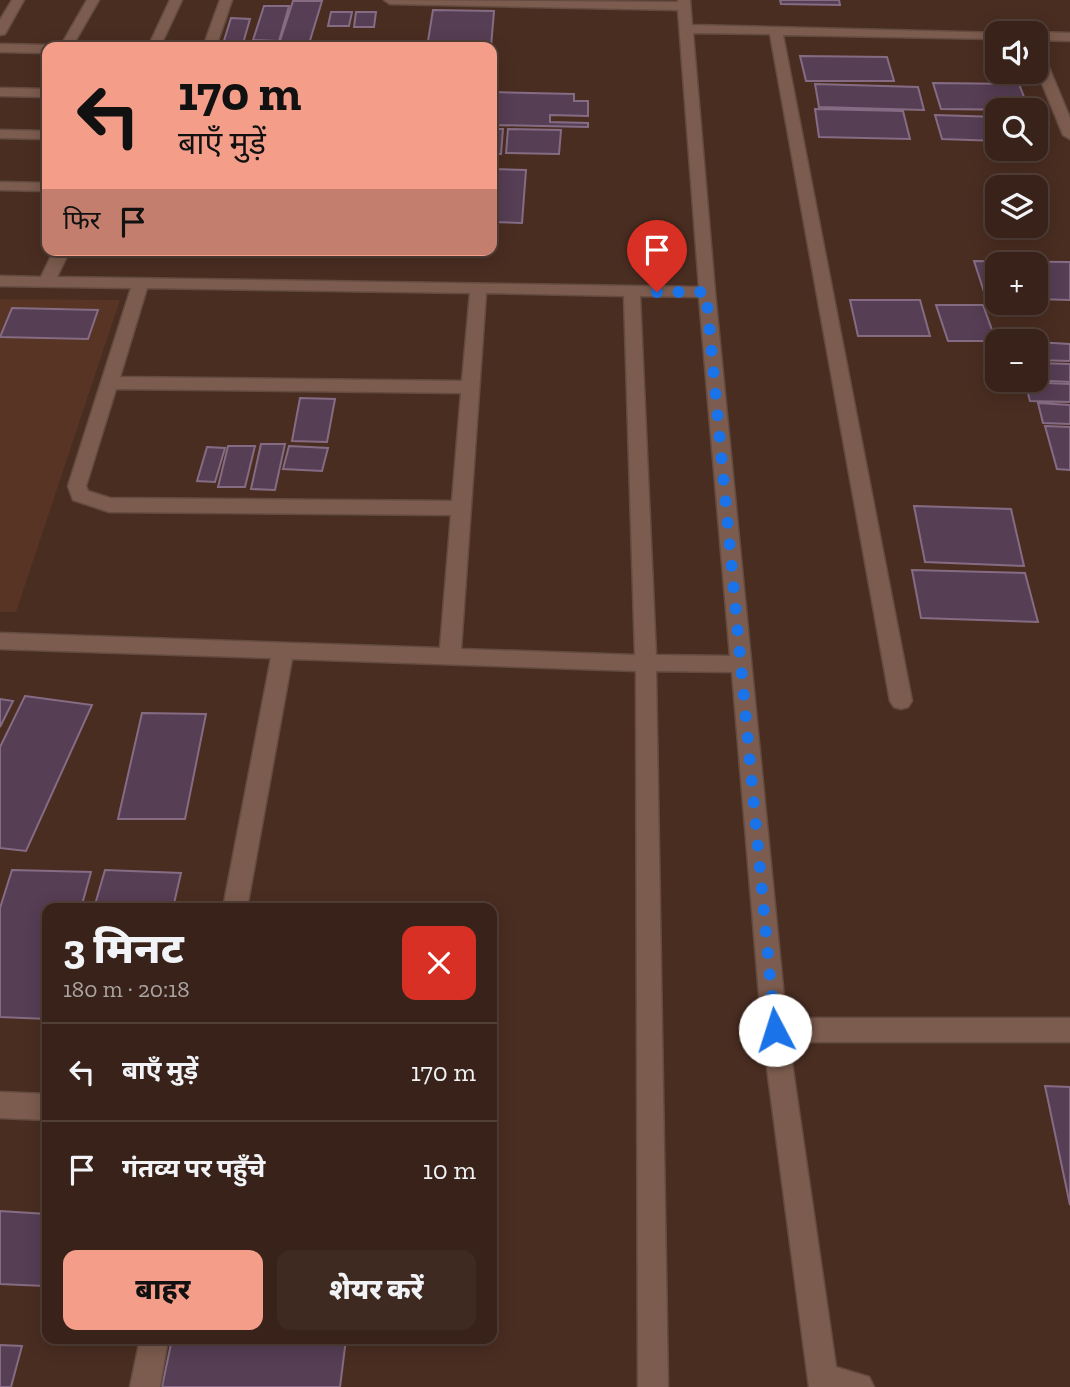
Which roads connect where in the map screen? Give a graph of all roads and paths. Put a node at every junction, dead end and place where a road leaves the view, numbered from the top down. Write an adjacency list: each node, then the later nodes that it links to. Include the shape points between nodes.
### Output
1 (93, 0): 13 (street)
2 (176, 0): 14 (street)
3 (226, 0): 15 (street)
4 (390, 0): 5 (street)
5 (684, 3): 7 (street)
6 (10, 7): 8 (street)
7 (687, 29): 9 (street); 32 (street)
8 (0, 30)
9 (776, 30): 10 (street); 41 (street)
10 (985, 35)
11 (1048, 36): 12 (street)
12 (1070, 37)
13 (69, 42)
14 (156, 42)
15 (211, 42)
16 (0, 48): 17 (street)
17 (42, 49)
18 (1048, 82): 23 (street)
19 (0, 92): 20 (street)
20 (42, 93)
21 (0, 134): 22 (street)
22 (42, 135)
23 (1070, 135)
24 (0, 186): 25 (street)
25 (42, 187)
26 (59, 256): 28 (street)
27 (0, 281): 28 (street)
28 (47, 282): 29 (street)
29 (141, 283): 30 (street); 33 (street)
30 (478, 289): 31 (street); 34 (street)
31 (632, 291): 32 (street); 39 (street)
32 (706, 292): 40 (street)
33 (110, 383): 34 (street); 35 (street, via 77,486 80,495 90,501 109,505)
34 (470, 387): 35 (street)
35 (461, 508): 38 (street)
36 (0, 641): 37 (street)
37 (283, 651): 38 (street); 42 (street)
38 (450, 656): 39 (street)
39 (646, 663): 40 (street); 50 (street)
40 (739, 664): 43 (street)
41 (901, 701)
42 (236, 903)
43 (775, 1030): 44 (street); 48 (street)
44 (1070, 1030)
45 (0, 1105): 46 (street)
46 (42, 1107)
47 (153, 1344): 49 (street)
48 (824, 1383): 51 (street)
49 (145, 1387)
50 (653, 1387)
51 (859, 1387)

